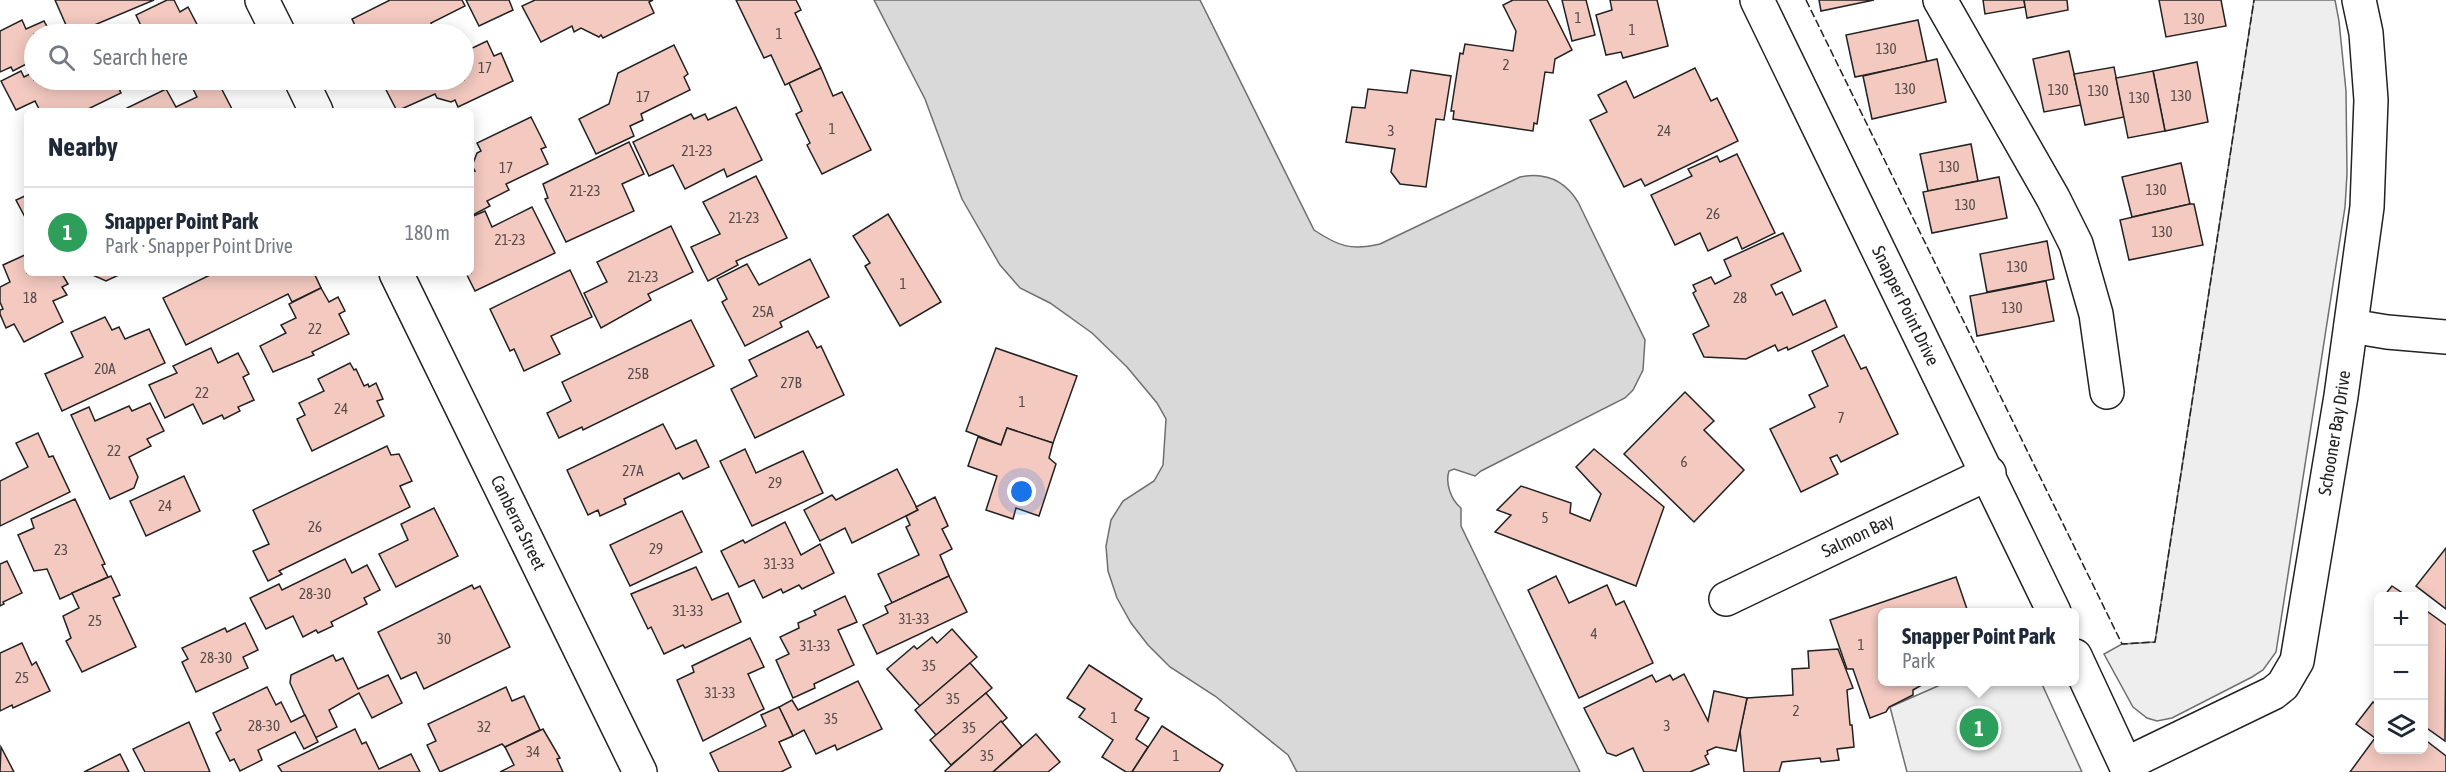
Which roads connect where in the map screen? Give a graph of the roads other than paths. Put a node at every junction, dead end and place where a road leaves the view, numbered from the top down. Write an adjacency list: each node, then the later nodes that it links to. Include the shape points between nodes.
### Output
1 (262, 0): 5 (street)
2 (1757, 0): 12 (street, Snapper Point Drive)
3 (1940, 0): 11 (street, via 2076,244 2096,314)
4 (2359, 0): 9 (street, Schooner Bay Drive, via 2368,50 2371,132 2367,207)
5 (274, 24)
6 (306, 90): 7 (street)
7 (315, 108)
8 (397, 276): 17 (street, Canberra Street)
9 (2351, 326): 10 (street); 16 (street, Schooner Bay Drive, via 2297,661 2283,685 2273,693)
10 (2446, 337)
11 (2107, 392)
12 (1989, 473): 13 (street, Salmon Bay); 14 (street, Snapper Point Drive)
13 (1726, 599)
14 (2052, 608)
15 (2079, 665): 16 (street)
16 (2127, 768)
17 (640, 772)

